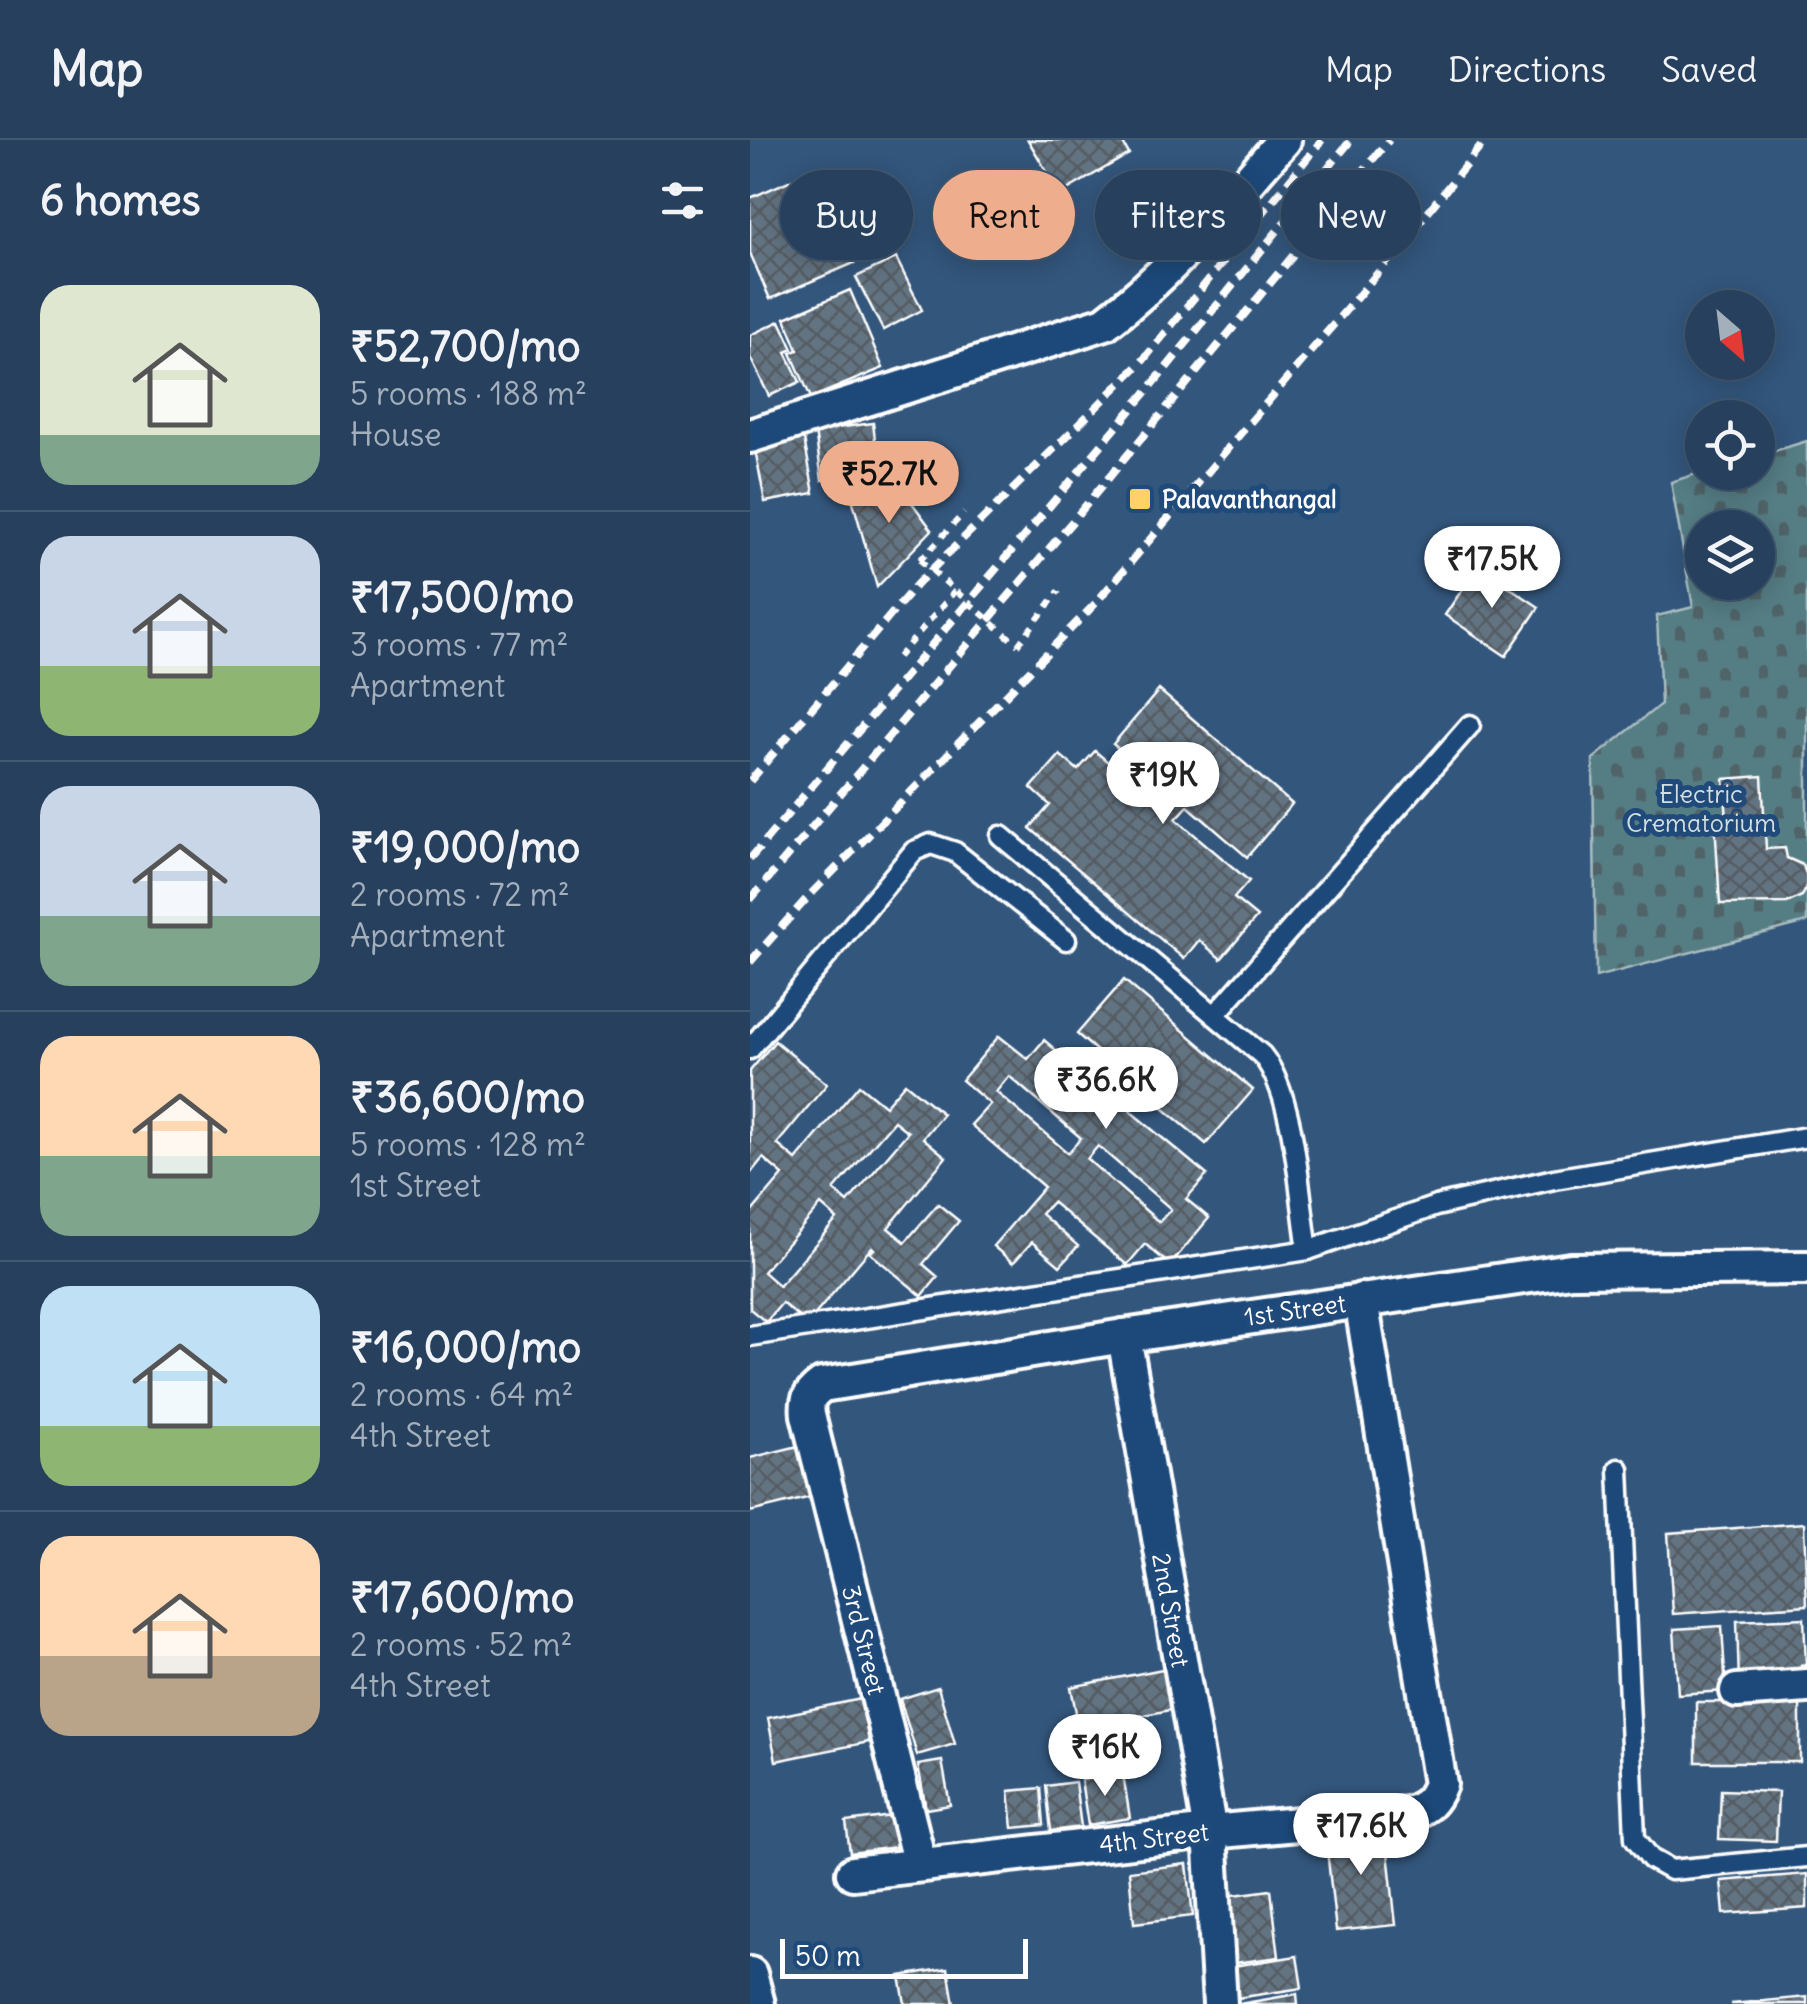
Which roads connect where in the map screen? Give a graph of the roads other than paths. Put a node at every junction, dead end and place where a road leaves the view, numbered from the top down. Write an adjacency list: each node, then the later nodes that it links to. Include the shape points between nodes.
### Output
1 (1284, 140): 2 (street, via 1174,264 1106,323)
2 (750, 436)
3 (1470, 725): 6 (lane)
4 (1001, 836): 6 (lane)
5 (1066, 940): 7 (lane, via 955,852 931,844 914,851)
6 (1215, 1015): 9 (lane, via 1262,1055 1281,1086)
7 (750, 1049)
8 (1807, 1137): 9 (lane, via 1554,1179 1436,1206)
9 (1308, 1250): 12 (lane)
10 (1807, 1268): 11 (street, 1st Street, via 1571,1270)
11 (1361, 1300): 13 (street, 1st Street); 18 (street, 4th Street, via 1440,1784 1424,1808 1408,1814)
12 (750, 1336)
13 (1124, 1336): 14 (street, 1st Street, via 822,1385 810,1394); 18 (street, 2nd Street)
14 (808, 1415): 20 (street, 3rd Street)
15 (1619, 1468): 19 (lane, via 1635,1838 1651,1859 1671,1870)
16 (1807, 1686): 17 (street)
17 (1736, 1691)
18 (1210, 1832): 20 (street, 4th Street); 24 (street, 2nd Street)
19 (1807, 1857)
20 (920, 1866): 21 (street, 4th Street)
21 (853, 1873)
22 (750, 1974): 23 (street)
23 (758, 2004)
24 (1220, 2004)

